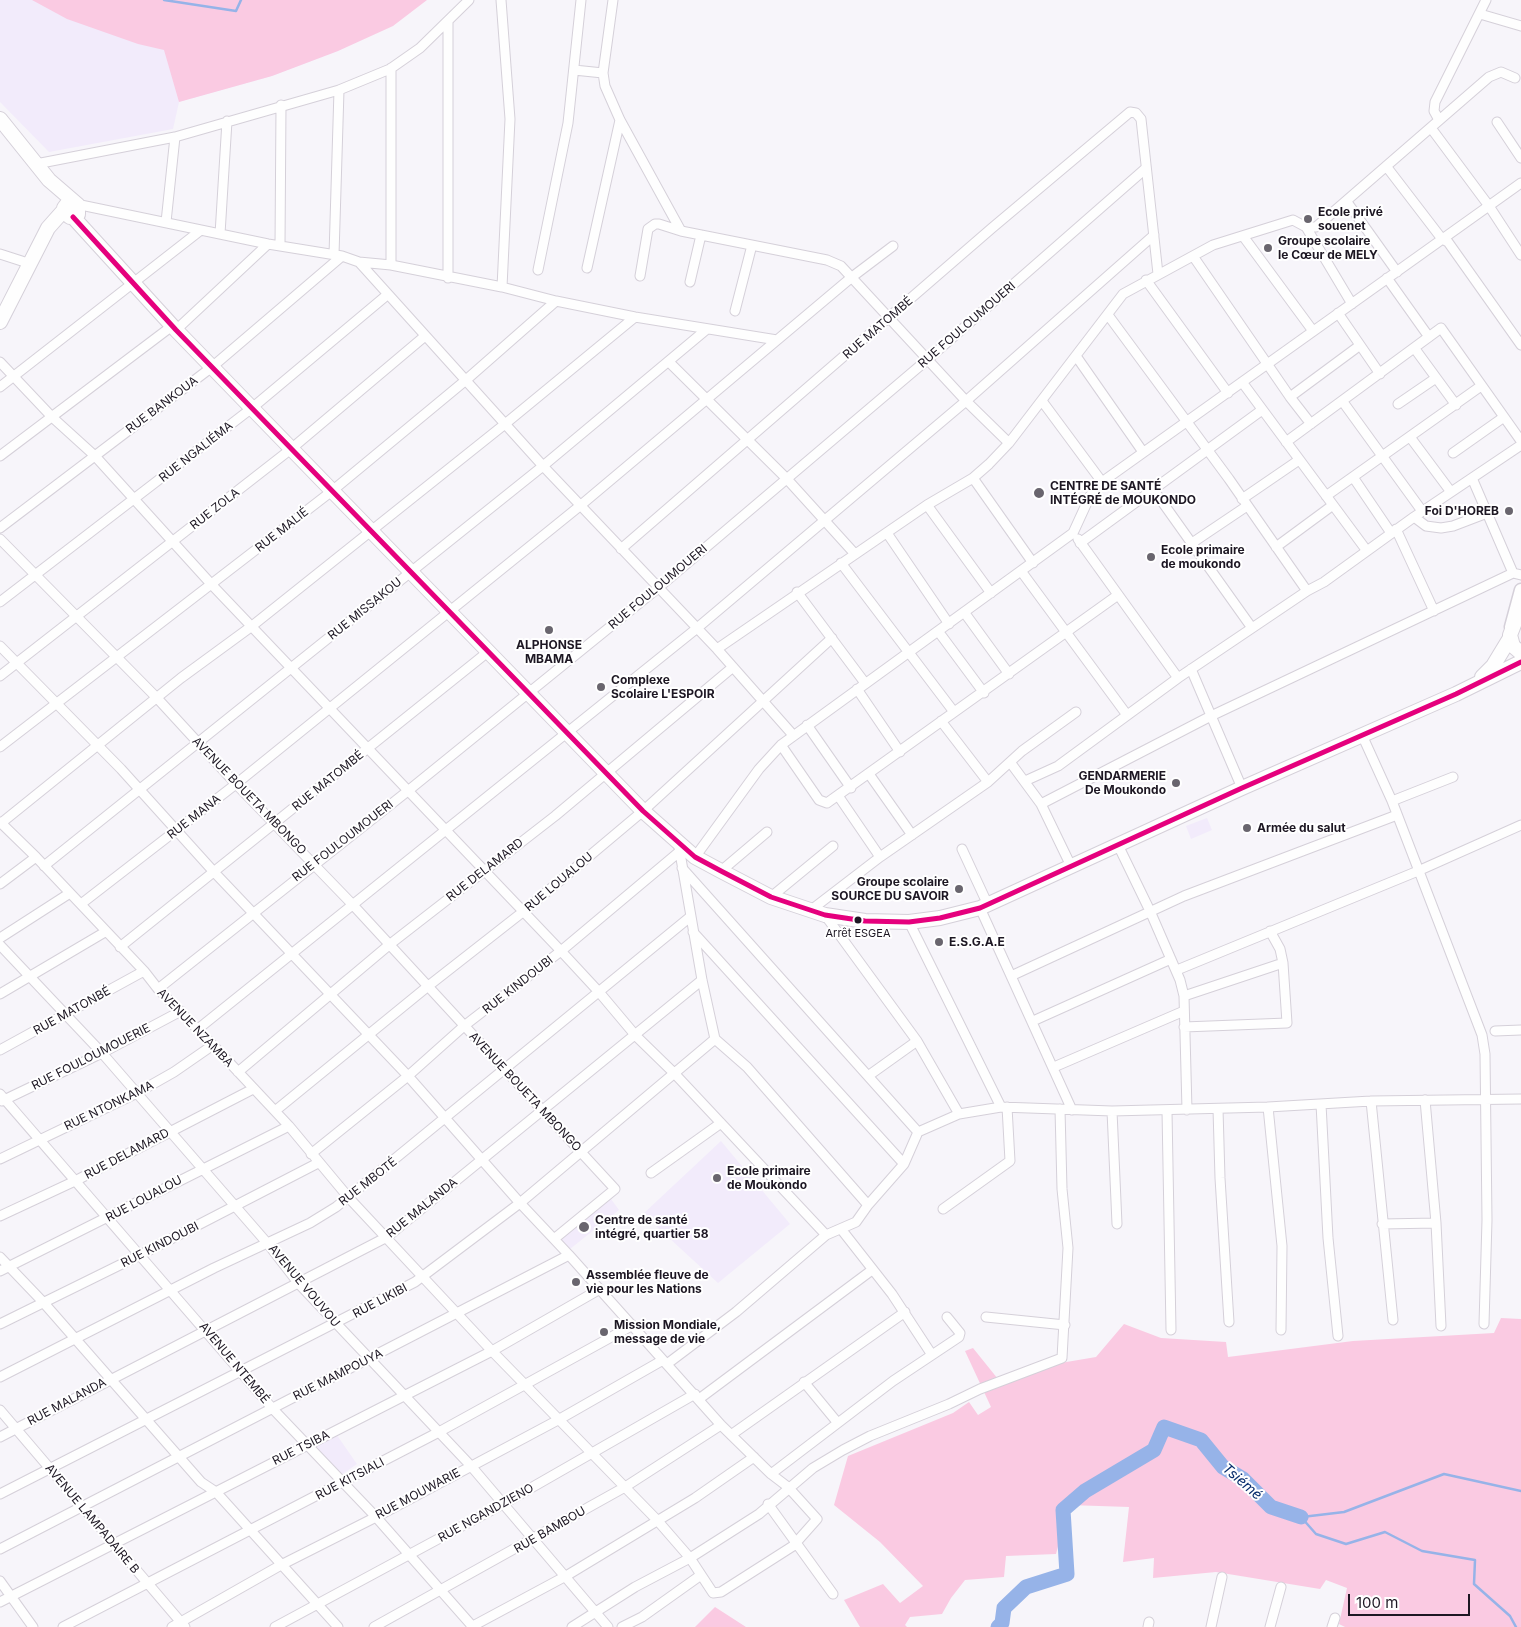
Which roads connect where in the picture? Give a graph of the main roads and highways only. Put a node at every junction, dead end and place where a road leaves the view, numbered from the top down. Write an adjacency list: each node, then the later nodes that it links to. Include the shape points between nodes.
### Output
1 (0, 119): 2 (main road)
2 (74, 209): 3 (main road, via 48,228); 8 (main road, via 100,245 174,328 678,847 771,896 825,916 908,922 984,907)
3 (0, 322)
4 (1521, 590): 5 (main road)
5 (1514, 627): 6 (main road, via 1513,646); 8 (main road, via 1493,666)
6 (1521, 653)
7 (1521, 662): 8 (main road)
8 (1472, 686)

